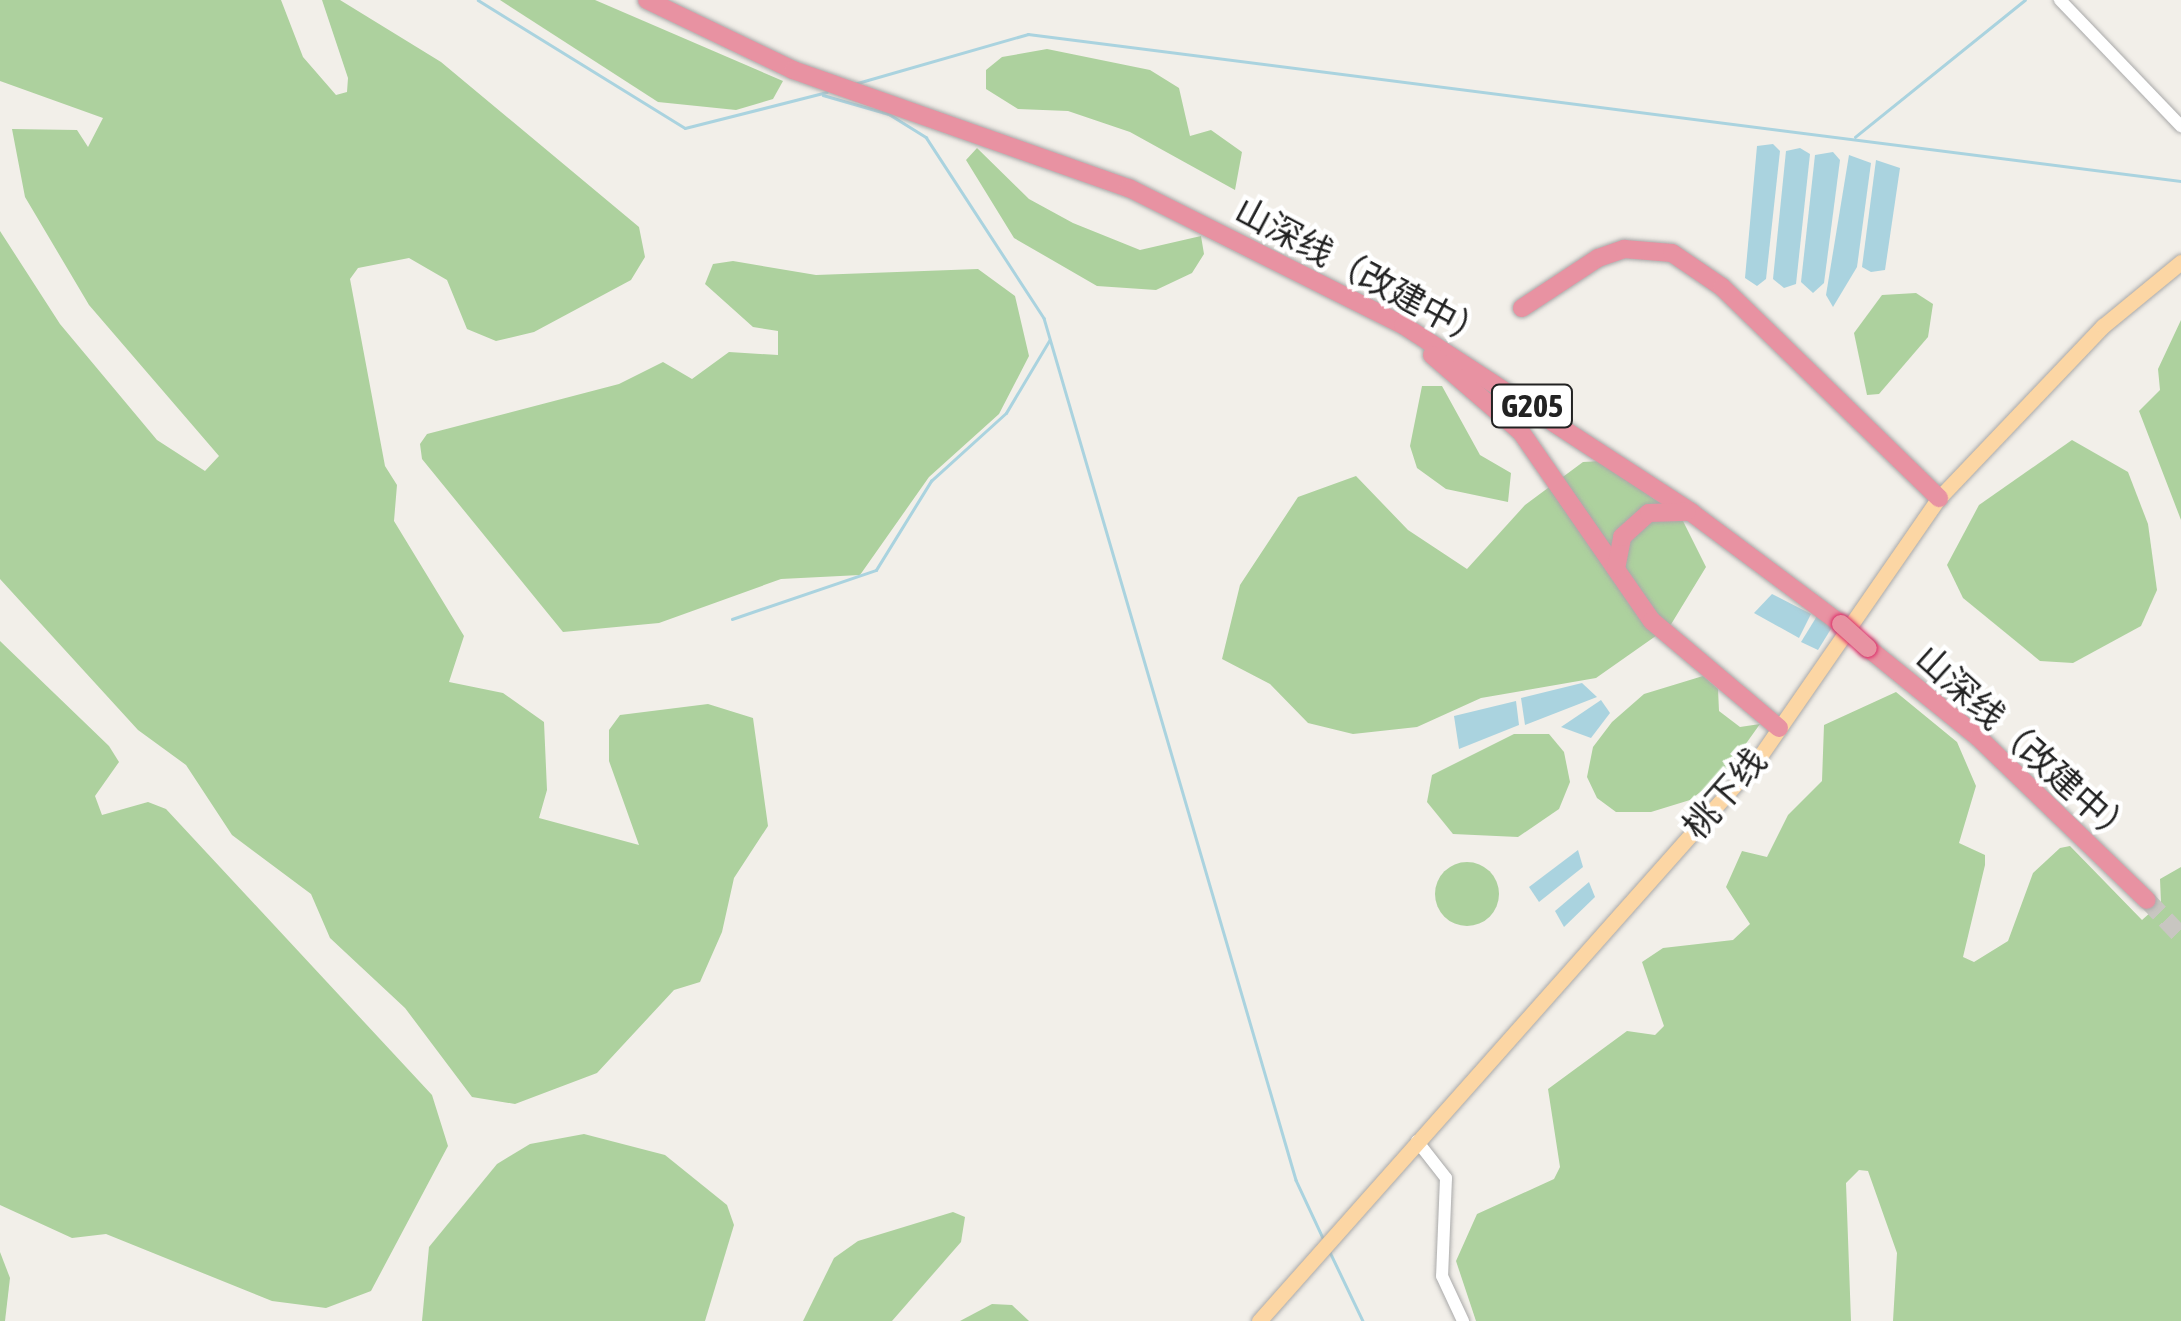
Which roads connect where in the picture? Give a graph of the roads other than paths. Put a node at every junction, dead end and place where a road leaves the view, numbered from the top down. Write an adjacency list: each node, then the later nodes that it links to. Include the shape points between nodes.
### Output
1 (646, 0): 5 (highway, 山深线（改建中） / G205, via 793,70 1130,188)
2 (2060, 0): 3 (street)
3 (2181, 126)
4 (2181, 262): 7 (main road, 桃下线, via 2103,326)
5 (1328, 287): 8 (highway, 山深线（改建中） / G205, via 1493,380); 9 (highway, via 1498,406)
6 (1522, 308): 7 (highway, via 1598,258 1624,249 1672,253 1722,287)
7 (1939, 498): 10 (main road, 桃下线)
8 (1692, 513): 9 (highway, via 1649,513 1622,537); 11 (highway, 山深线（改建中） / G205, bridge, via 1906,678)
9 (1616, 570): 10 (highway, via 1652,621)
10 (1779, 728): 12 (main road, 桃下线)
11 (2147, 900)
12 (1418, 1141): 13 (main road, 桃下线); 14 (street, via 1446,1178 1442,1276)
13 (1259, 1321)
14 (1463, 1321)

